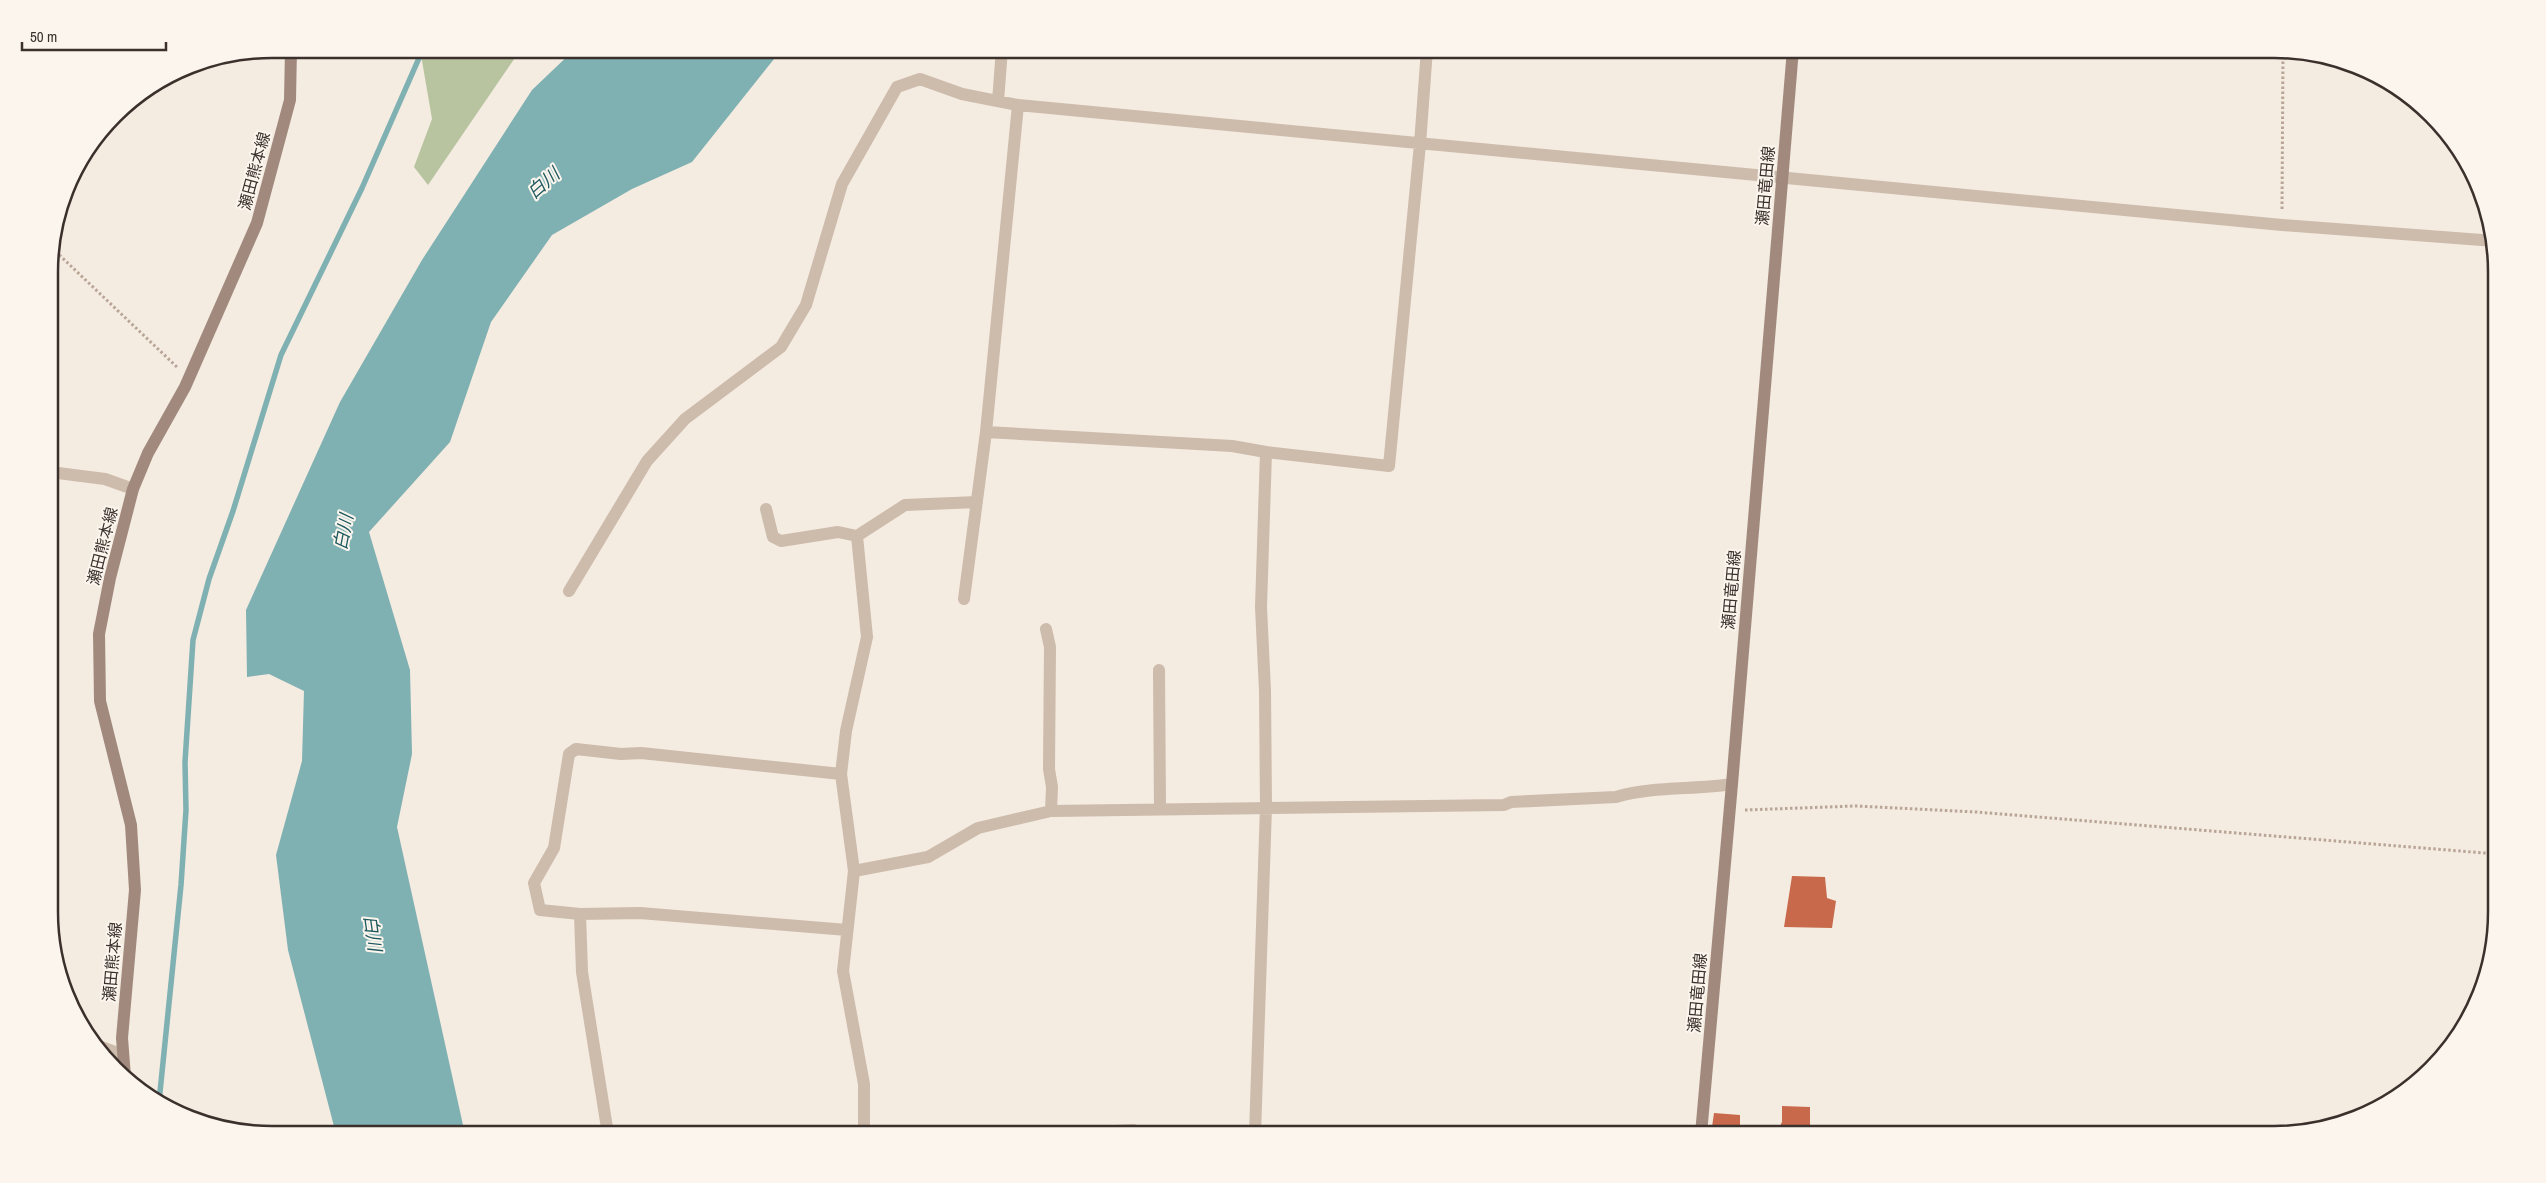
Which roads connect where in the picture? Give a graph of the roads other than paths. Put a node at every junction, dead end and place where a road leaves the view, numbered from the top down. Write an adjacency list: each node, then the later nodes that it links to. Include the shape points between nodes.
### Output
1 (291, 58): 13 (main road, 瀬田熊本線, via 290,100 257,223 188,378 148,453)
2 (1001, 58): 5 (street)
3 (1426, 58): 7 (street)
4 (1792, 58): 8 (main road, 瀬田竜田線)
5 (998, 101): 6 (street); 17 (street, via 962,94 920,79 897,87 842,184 806,305 781,347 685,419 647,461)
6 (1018, 105): 7 (street); 10 (street)
7 (1420, 144): 8 (street); 11 (street, via 1389,466)
8 (1782, 176): 9 (street, via 2282,225); 22 (main road, 瀬田竜田線)
9 (2486, 240)
10 (986, 432): 11 (street, via 1232,446); 14 (street)
11 (1266, 452): 23 (street, via 1261,607 1266,691)
12 (58, 473): 13 (street, via 105,480)
13 (133, 490): 30 (main road, 瀬田熊本線, via 99,634 100,701 130,825 135,890)
14 (977, 502): 16 (street, via 905,504); 18 (street)
15 (766, 509): 16 (street, via 772,537 781,540 838,532)
16 (858, 536): 21 (street, via 867,637 846,731)
17 (569, 591)
18 (964, 599)
19 (1046, 629): 25 (street, via 1050,647 1048,769 1052,787)
20 (1159, 670): 24 (street)
21 (841, 774): 26 (street); 27 (street, via 576,749 569,754 554,848 534,883 540,910)
22 (1732, 784): 23 (street, via 1504,805); 35 (main road, 瀬田竜田線)
23 (1266, 807): 24 (street); 34 (street)
24 (1160, 808): 25 (street)
25 (1051, 811): 26 (street, via 978,828 928,857)
26 (854, 871): 28 (street)
27 (580, 914): 28 (street, via 640,913); 32 (street, via 582,972)
28 (847, 930): 33 (street, via 843,972 864,1084)
29 (109, 1051): 30 (street)
30 (122, 1056): 31 (main road, 瀬田熊本線)
31 (123, 1066)
32 (607, 1126)
33 (864, 1126)
34 (1255, 1126)
35 (1702, 1126)

